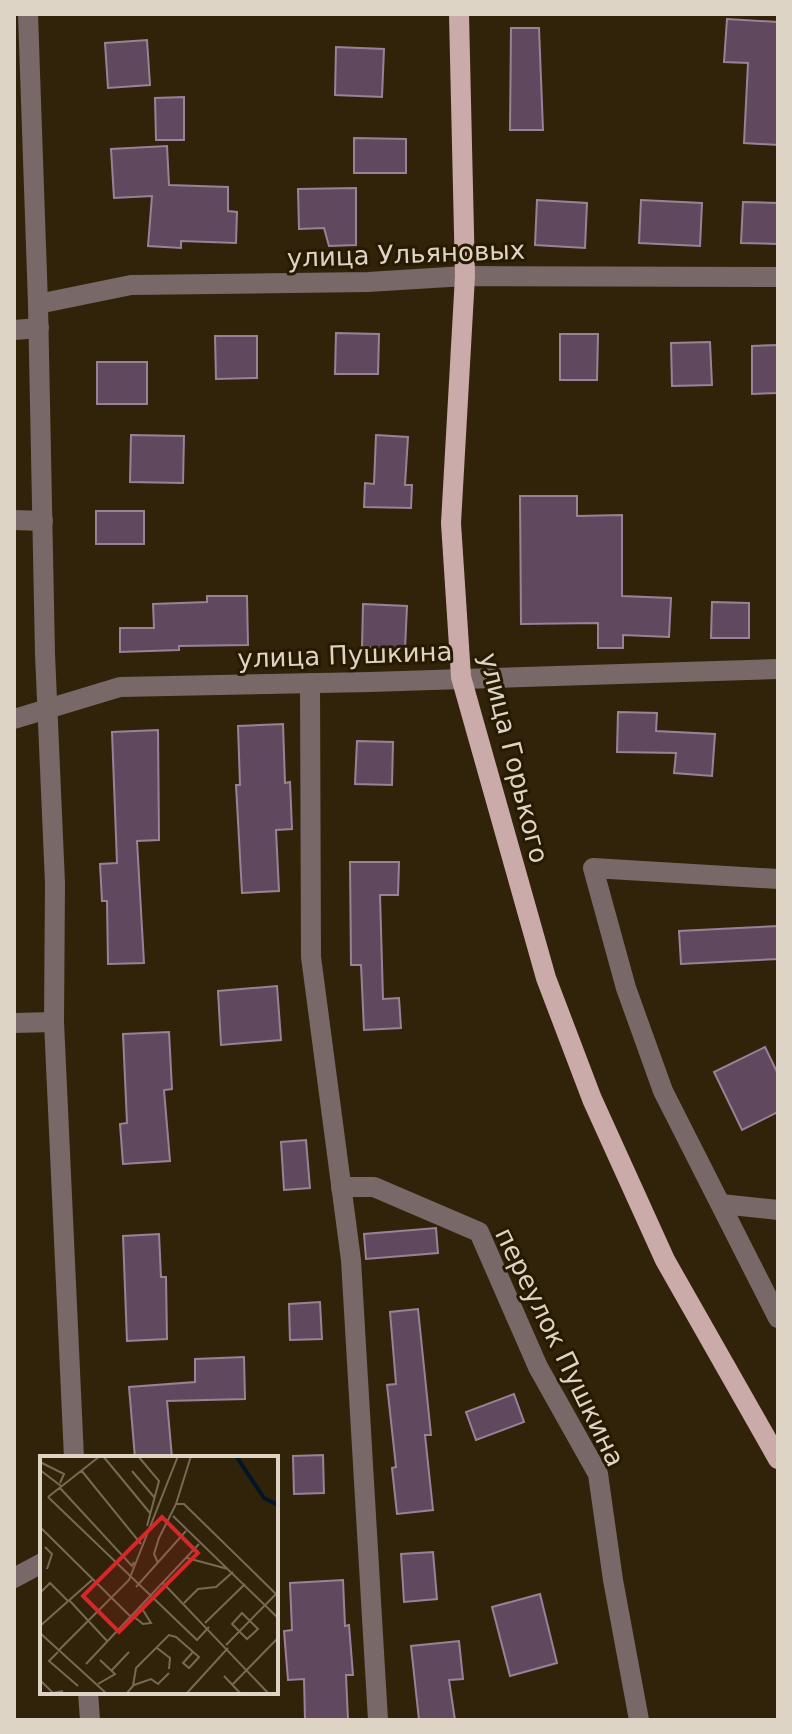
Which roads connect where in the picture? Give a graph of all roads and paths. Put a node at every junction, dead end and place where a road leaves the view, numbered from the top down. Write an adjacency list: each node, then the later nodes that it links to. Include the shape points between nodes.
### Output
1 (28, 14): 5 (street)
2 (459, 14): 3 (main road, улица Горького)
3 (465, 276): 4 (street, улица Ульяновых); 5 (street, улица Ульяновых, via 131,285); 11 (main road, улица Горького, via 451,523)
4 (778, 277)
5 (38, 304): 6 (street)
6 (39, 328): 7 (street); 9 (street)
7 (14, 330)
8 (14, 520): 9 (street)
9 (43, 521): 13 (street)
10 (778, 669): 11 (street, улица Пушкина)
11 (461, 677): 12 (street, улица Пушкина); 23 (main road, улица Горького, via 546,978 592,1099 665,1260)
12 (310, 683): 13 (street, улица Пушкина, via 120,687); 18 (street, via 311,957)
13 (47, 708): 14 (street, улица Пушкина); 16 (street, via 55,883)
14 (14, 719)
15 (778, 879): 19 (street, via 593,868 626,988 663,1091)
16 (54, 1022): 17 (street); 22 (street)
17 (14, 1023)
18 (341, 1187): 28 (street, via 351,1260); 29 (street, переулок Пушкина, via 374,1187 479,1232 538,1367 598,1474)
19 (721, 1204): 20 (street); 21 (street)
20 (778, 1210)
21 (778, 1318)
22 (74, 1456)
23 (778, 1459)
24 (40, 1564): 25 (street)
25 (14, 1578)
26 (88, 1694): 27 (street)
27 (90, 1720)
28 (378, 1720)
29 (639, 1720)

